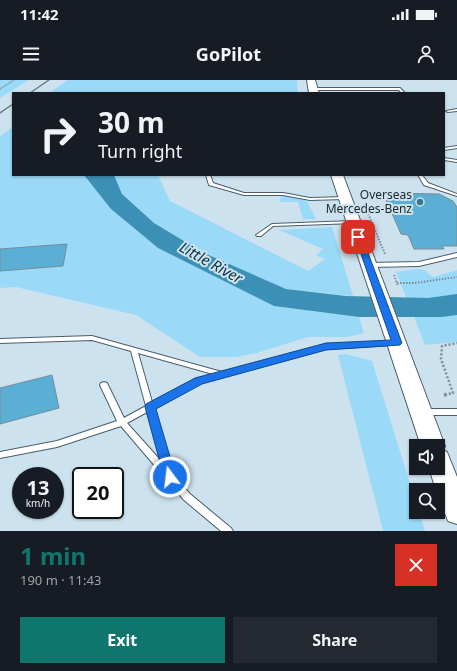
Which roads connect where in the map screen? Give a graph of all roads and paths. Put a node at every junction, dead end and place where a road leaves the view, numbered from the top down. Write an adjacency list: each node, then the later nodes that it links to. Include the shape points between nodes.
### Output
1 (14, 80): 3 (path)
2 (313, 87): 4 (lane, via 400,89)
3 (1, 88)
4 (402, 92)
5 (457, 110): 6 (lane)
6 (448, 111)
7 (457, 147): 8 (lane)
8 (445, 149)
9 (445, 159): 10 (lane)
10 (457, 161)
11 (208, 176): 15 (lane, via 211,184 244,194)
12 (337, 176): 15 (main road)
13 (421, 176): 14 (lane, via 426,184)
14 (457, 195)
15 (345, 198): 17 (main road)
16 (367, 210): 20 (path)
17 (353, 222): 18 (lane, via 272,225); 20 (main road)
18 (259, 235)
19 (457, 255): 20 (lane, via 419,264)
20 (378, 261): 24 (main road)
21 (394, 273): 22 (path, via 397,285)
22 (457, 277)
23 (0, 341): 26 (lane, via 92,338)
24 (397, 343): 27 (lane, via 326,347); 31 (main road)
25 (457, 343): 29 (path, via 442,346 440,359 453,392)
26 (134, 350): 27 (lane); 30 (lane)
27 (221, 375): 30 (lane, via 198,381)
28 (104, 385): 33 (lane)
29 (444, 395)
30 (150, 407): 33 (lane); 37 (lane)
31 (421, 412): 32 (lane); 34 (main road)
32 (457, 412)
33 (122, 422): 35 (lane, via 57,444); 37 (lane)
34 (431, 439)
35 (0, 455)
36 (444, 475): 38 (main road)
37 (170, 477): 39 (lane, via 187,497)
38 (457, 512)
39 (228, 531)

